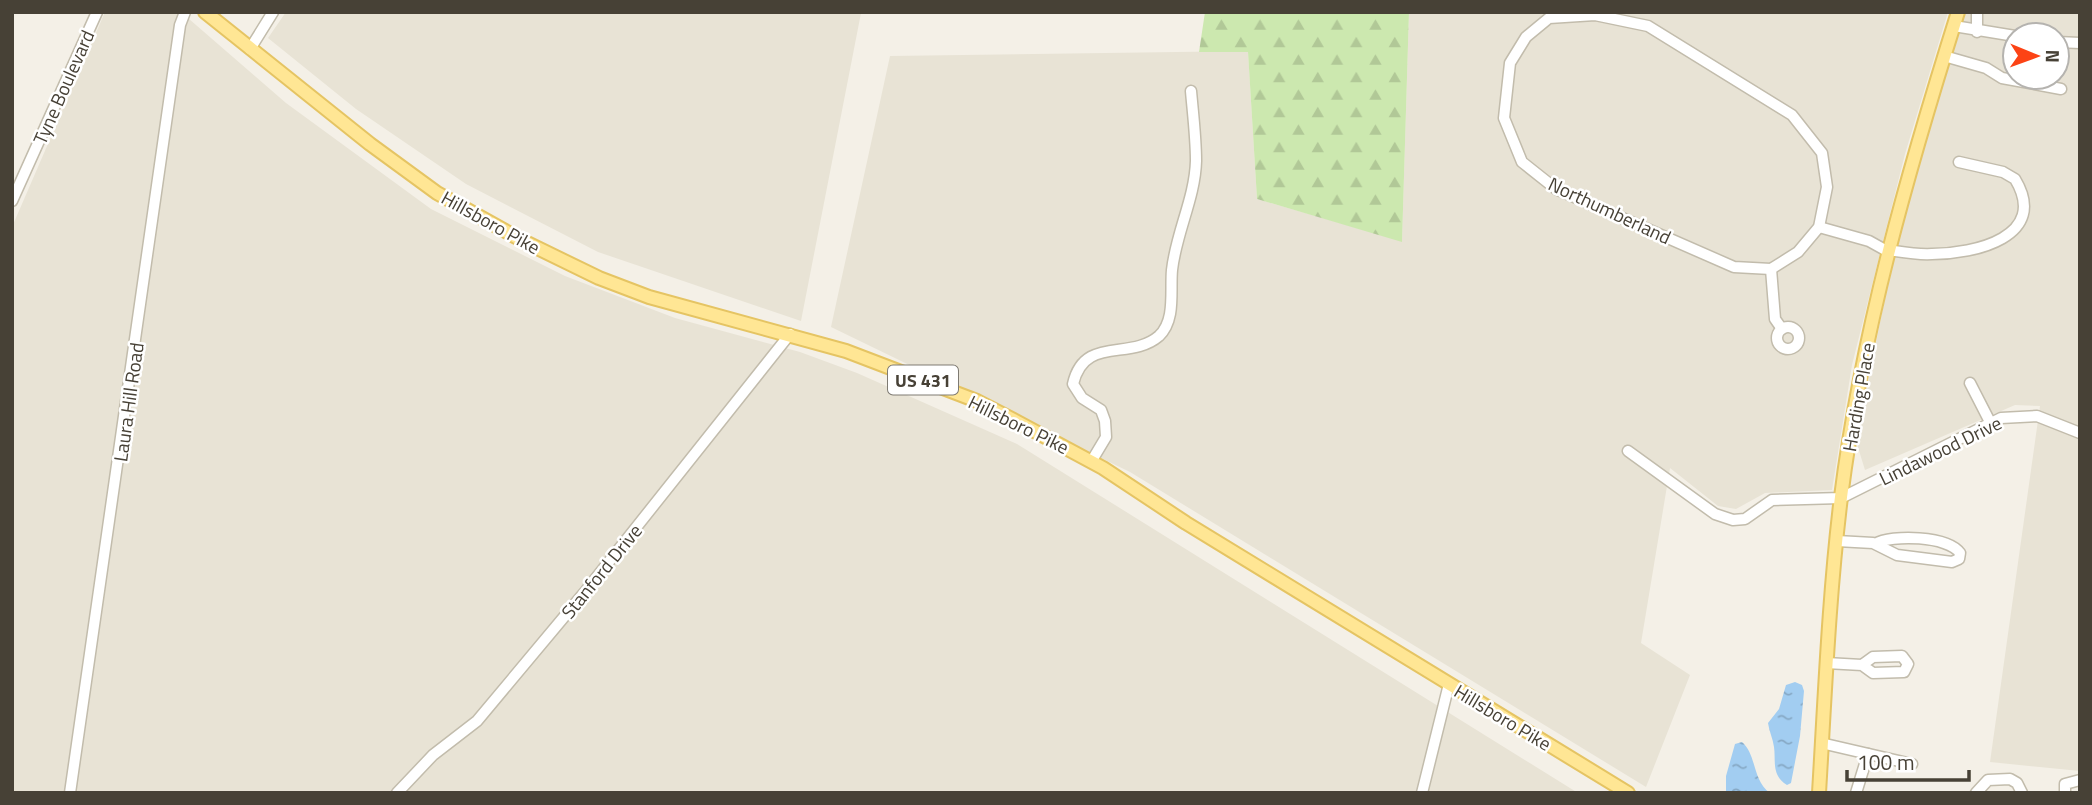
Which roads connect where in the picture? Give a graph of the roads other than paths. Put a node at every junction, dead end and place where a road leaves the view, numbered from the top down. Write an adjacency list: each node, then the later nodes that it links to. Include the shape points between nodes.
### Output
1 (97, 12): 16 (street, Tyne Boulevard)
2 (186, 12): 37 (street, Laura Hill Road, via 180,24)
3 (205, 12): 11 (main road, Hillsboro Pike / US 431)
4 (273, 12): 11 (street)
5 (1958, 12): 8 (main road, Harding Place)
6 (1977, 12): 9 (street)
7 (1548, 15): 17 (street, Northumberland, via 1595,15 1648,26 1792,115 1822,153 1827,187); 19 (street, Northumberland, via 1526,37 1510,63 1504,118 1522,162 1556,189 1734,267)
8 (1954, 26): 9 (street); 12 (main road, Harding Place)
9 (1977, 32): 10 (street)
10 (2001, 35)
11 (250, 49): 21 (main road, Hillsboro Pike / US 431, via 438,193 525,242 649,297)
12 (1944, 55): 13 (street); 18 (main road, Harding Place)
13 (2001, 77)
14 (1191, 91): 26 (street, via 1196,162 1172,268 1168,322 1161,335 1149,343 1083,360 1076,371 1073,384 1082,398 1101,410 1105,421 1106,437)
15 (1959, 162): 18 (street, via 2015,179 2024,205 2019,223 2001,240 1979,248 1933,254)
16 (12, 201)
17 (1819, 227): 18 (street); 19 (street, Northumberland, via 1798,252)
18 (1888, 250): 27 (main road, Harding Place)
19 (1771, 269): 20 (street, via 1775,319)
20 (1782, 329)
21 (790, 334): 26 (main road, Hillsboro Pike / US 431, via 977,401); 38 (street, Stanford Drive, via 477,720 433,755)
22 (1970, 383): 23 (street)
23 (1990, 422): 24 (street, Lindawood Drive, via 2036,416); 27 (street, Lindawood Drive)
24 (2080, 433)
25 (1628, 451): 27 (street, via 1715,514 1733,520 1745,519 1772,500)
26 (1091, 462): 32 (main road, Hillsboro Pike / US 431)
27 (1841, 498): 28 (main road, Harding Place)
28 (1837, 541): 29 (street); 30 (main road, Harding Place)
29 (1875, 544): 29 (street, via 1890,537 1940,541 1960,553 1952,562 1897,555)
30 (1826, 663): 31 (street); 33 (main road, Harding Place)
31 (1862, 665)
32 (1449, 684): 39 (street); 40 (main road, Hillsboro Pike / US 431)
33 (1821, 743): 34 (street); 41 (main road, Harding Place)
34 (1868, 754): 35 (street); 42 (street)
35 (1912, 764)
36 (2080, 780): 45 (street, via 2065,784)
37 (70, 793)
38 (397, 793)
39 (1422, 793)
40 (1628, 793)
41 (1819, 793)
42 (1856, 793)
43 (1976, 793): 44 (street, via 1988,780 1999,779 2017,783)
44 (2022, 793)
45 (2065, 793)

